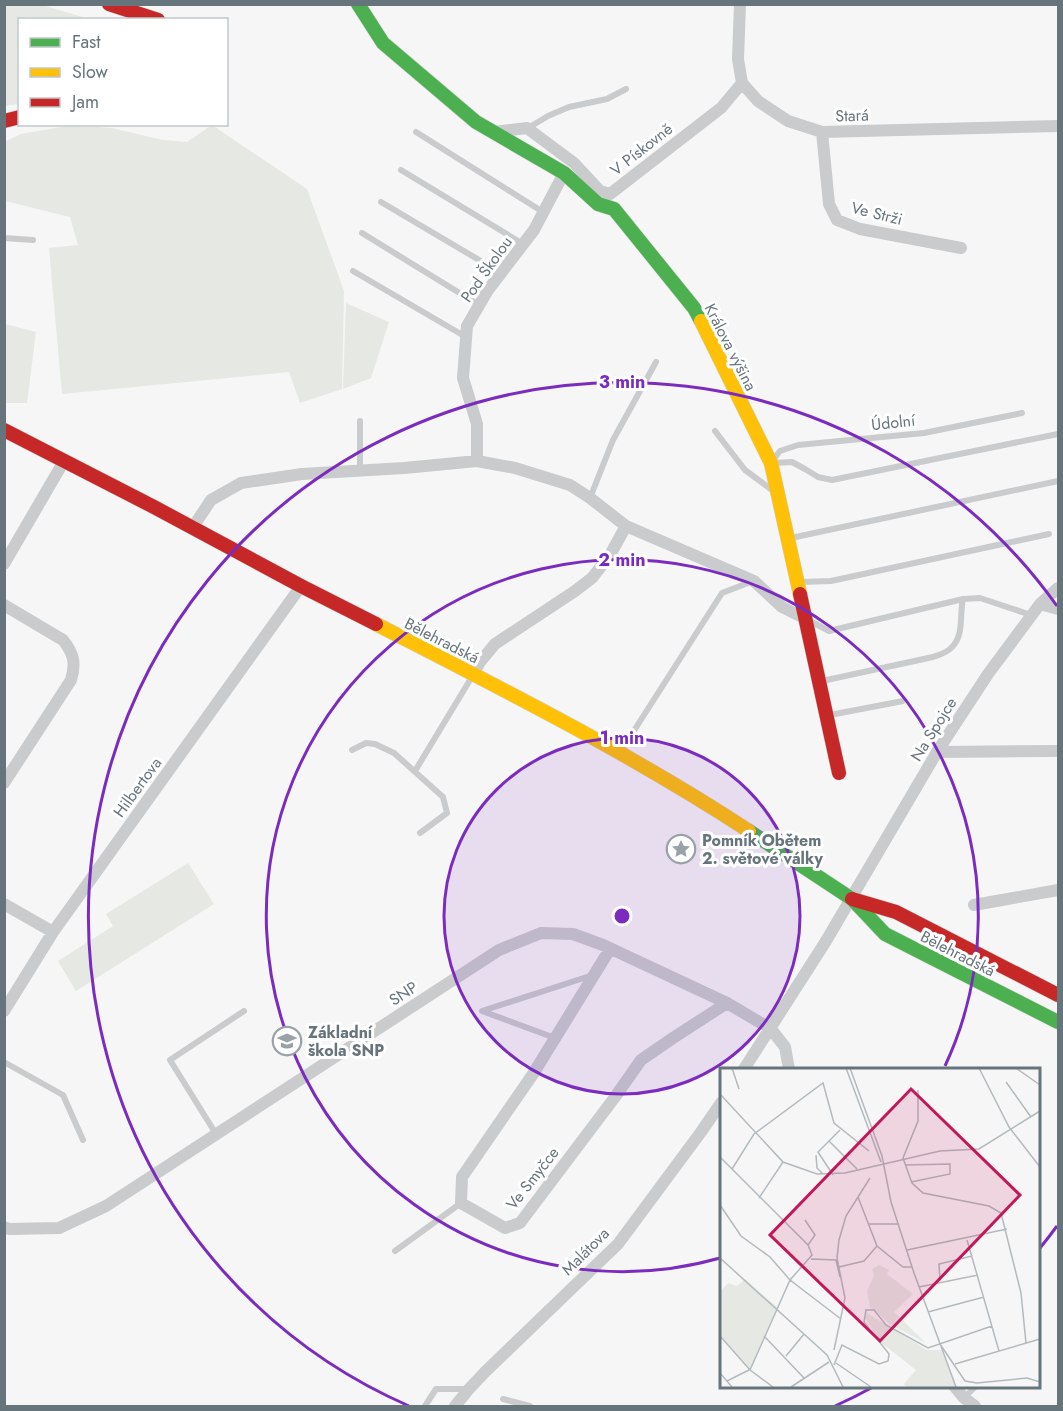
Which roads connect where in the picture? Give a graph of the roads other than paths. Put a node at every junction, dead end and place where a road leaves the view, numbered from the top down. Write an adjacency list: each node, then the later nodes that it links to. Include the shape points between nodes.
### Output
1 (109, 4): 4 (street)
2 (358, 4): 10 (street, Králova výšina, via 383,43 476,122)
3 (740, 4): 5 (street, via 738,59)
4 (152, 18)
5 (742, 83): 8 (street, V Pískovně, via 721,108 610,194 600,191 574,163); 11 (street, Stará, via 758,101 788,122)
6 (626, 89): 8 (lane, via 607,99 569,107)
7 (1059, 126): 11 (street, Stará)
8 (527, 128): 10 (street)
9 (416, 132): 15 (lane)
10 (494, 132): 13 (street, Králova výšina)
11 (822, 132): 20 (street, Ve Strži, via 829,204 837,220 860,229)
12 (401, 170): 19 (lane)
13 (564, 173): 15 (street, Pod Školou); 33 (street, Králova výšina, via 598,204 614,209 694,308)
14 (381, 202): 22 (lane)
15 (544, 212): 19 (street, Pod Školou)
16 (362, 233): 23 (lane)
17 (4, 238): 18 (lane)
18 (33, 240)
19 (524, 244): 22 (street, Pod Školou)
20 (961, 248)
21 (353, 271): 24 (lane)
22 (501, 273): 23 (street, Pod Školou)
23 (479, 305): 24 (street, Pod Školou, via 467,326)
24 (466, 338): 32 (street, Pod Školou, via 463,378 477,424)
25 (656, 362): 37 (lane, via 613,440)
26 (1022, 413): 33 (lane, Údolní, via 924,433 798,445 780,451)
27 (360, 421): 34 (lane)
28 (4, 430): 31 (street, Bělehradská)
29 (715, 431): 36 (lane, via 745,470)
30 (1059, 434): 33 (lane, via 832,480 818,477 792,462)
31 (64, 461): 39 (street, Bělehradská); 42 (street)
32 (477, 461): 34 (street); 37 (street, via 537,475 570,486)
33 (771, 463): 36 (street, Králova výšina)
34 (360, 471): 39 (street, via 241,483 211,500)
35 (1059, 481): 41 (lane)
36 (778, 494): 41 (street, Králova výšina)
37 (590, 498): 38 (street)
38 (626, 526): 43 (street); 53 (street, via 592,578 495,644)
39 (193, 527): 45 (street, Bělehradská)
40 (1049, 534): 44 (lane, via 831,581)
41 (788, 539): 44 (street, Králova výšina)
42 (4, 564)
43 (754, 581): 52 (street, via 782,607); 59 (lane, via 722,593)
44 (797, 582): 52 (street, Králova výšina)
45 (301, 586): 53 (street, Bělehradská); 69 (street, Hilbertova)
46 (1059, 588): 48 (street, Na Spojce)
47 (963, 599): 51 (lane, via 980,598); 52 (lane, via 830,631); 54 (lane, via 961,631 949,650)
48 (1040, 604): 50 (street); 51 (street, Na Spojce)
49 (4, 605): 63 (street, via 63,640 70,649 74,671)
50 (1059, 609)
51 (1031, 615): 60 (street, Na Spojce)
52 (804, 618): 54 (street, Králova výšina)
53 (473, 674): 59 (street, Bělehradská); 61 (lane)
54 (819, 682): 56 (street, Králova výšina)
55 (903, 700): 56 (lane)
56 (826, 716): 62 (street, Králova výšina)
57 (351, 750): 61 (lane, via 366,743 375,744 394,753)
58 (1059, 750): 60 (street)
59 (620, 752): 66 (street, Bělehradská)
60 (937, 752): 66 (street, Na Spojce)
61 (415, 771): 64 (lane, via 443,797 447,813)
62 (839, 773)
63 (4, 783)
64 (420, 833)
65 (1059, 891): 68 (street)
66 (852, 899): 72 (street, Bělehradská, via 896,912); 76 (street, Bělehradská, via 885,934); 77 (street)
67 (4, 904): 69 (street)
68 (974, 905)
69 (52, 932): 74 (street, Hilbertova)
70 (610, 948): 71 (street); 73 (street, SNP); 83 (street, SNP, via 573,934 541,933 499,950)
71 (594, 975): 78 (street); 78 (lane, via 482,1011)
72 (1059, 995)
73 (727, 1003): 77 (street, SNP); 85 (street, Ve Smyčce, via 641,1060 520,1223 505,1228)
74 (4, 1011)
75 (244, 1011): 83 (lane, via 170,1060)
76 (1059, 1022)
77 (771, 1029): 80 (street); 81 (street, via 785,1047)
78 (555, 1038): 85 (street, via 462,1178)
79 (4, 1062): 84 (lane, via 63,1095)
80 (745, 1068)
81 (789, 1068)
82 (720, 1105): 90 (street, Malátova, via 618,1244)
83 (216, 1134): 86 (street, SNP, via 106,1206 59,1228)
84 (83, 1140)
85 (461, 1203): 87 (lane)
86 (4, 1227)
87 (395, 1251)
88 (955, 1387): 91 (street)
89 (975, 1387): 91 (lane)
90 (469, 1389): 93 (lane, via 436,1389); 94 (street, Malátova)
91 (964, 1398): 96 (street)
92 (503, 1399): 95 (lane)
93 (425, 1407)
94 (455, 1407)
95 (530, 1407)
96 (975, 1407)

